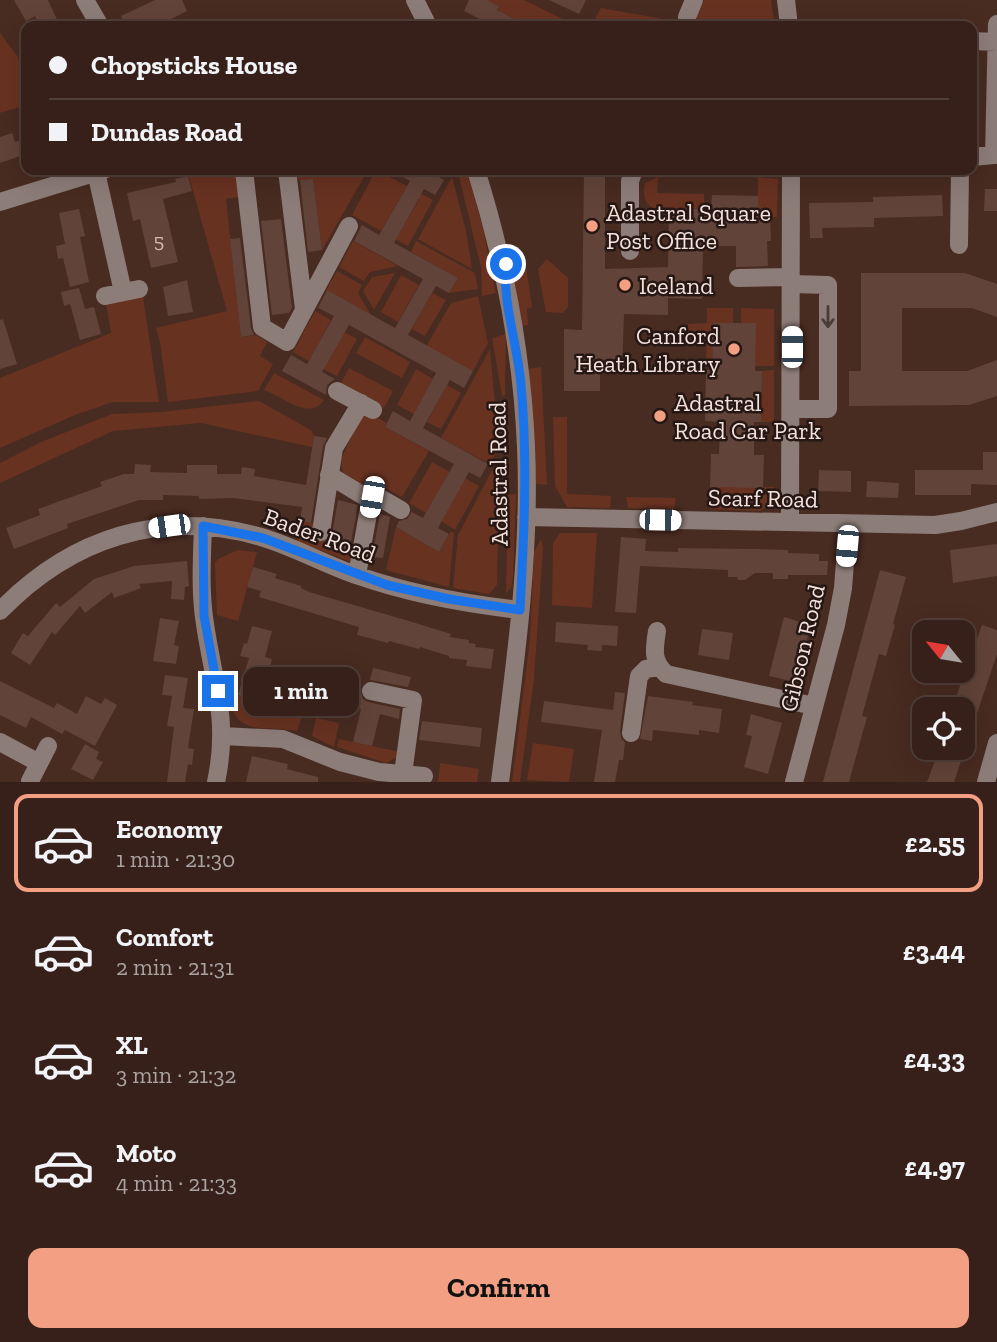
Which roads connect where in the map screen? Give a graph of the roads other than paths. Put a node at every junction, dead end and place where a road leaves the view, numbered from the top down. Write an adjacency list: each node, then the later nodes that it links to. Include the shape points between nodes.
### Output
1 (415, 0): 6 (street)
2 (694, 0): 7 (street)
3 (786, 0): 8 (street)
4 (90, 1): 5 (street)
5 (98, 21)
6 (426, 21)
7 (687, 21)
8 (788, 21)
9 (997, 24): 11 (street)
10 (977, 41): 11 (street)
11 (997, 42): 12 (street)
12 (996, 155): 13 (street)
13 (977, 157)
14 (87, 175): 22 (street)
15 (101, 175): 28 (street)
16 (245, 175): 29 (street, via 262,327 287,342)
17 (288, 175): 29 (street)
18 (477, 175): 36 (street, Adastral Road, via 504,281 521,384)
19 (632, 175): 25 (street)
20 (791, 175): 27 (street)
21 (960, 175): 24 (street)
22 (0, 202)
23 (349, 226): 29 (street)
24 (959, 245)
25 (629, 251)
26 (738, 278): 27 (street)
27 (791, 280): 31 (street); 31 (street, one-way to 31, via 828,285 828,409)
28 (123, 292)
29 (304, 309)
30 (337, 391): 32 (street, via 367,406 334,448)
31 (791, 409): 37 (street)
32 (329, 475): 33 (street); 40 (street)
33 (372, 497): 34 (street); 41 (street)
34 (401, 510)
35 (997, 512): 38 (street, Scarf Road, via 935,525)
36 (526, 517): 37 (street, Scarf Road); 42 (street, Adastral Road)
37 (790, 522): 38 (street, Scarf Road)
38 (848, 524): 47 (street, Gibson Road, via 843,588)
39 (203, 526): 41 (street, Bader Road, via 263,538); 43 (street, Bader Road, via 141,530 86,547 32,579); 49 (street, via 204,616)
40 (321, 532)
41 (357, 575): 42 (street, Bader Road, via 415,592)
42 (520, 610): 58 (street, Adastral Road)
43 (0, 611)
44 (657, 631): 45 (street, via 653,654)
45 (658, 667): 47 (street, via 666,674); 48 (street, via 639,676)
46 (371, 691): 54 (street, via 413,700)
47 (814, 706): 59 (street, Gibson Road)
48 (631, 733)
49 (223, 736): 54 (street, via 283,738 340,762); 57 (street)
50 (0, 742): 53 (street)
51 (997, 743): 60 (street)
52 (48, 746): 53 (street)
53 (39, 764): 56 (street)
54 (403, 774): 55 (street)
55 (424, 776)
56 (30, 781)
57 (216, 782)
58 (500, 782)
59 (794, 782)
60 (986, 782)

